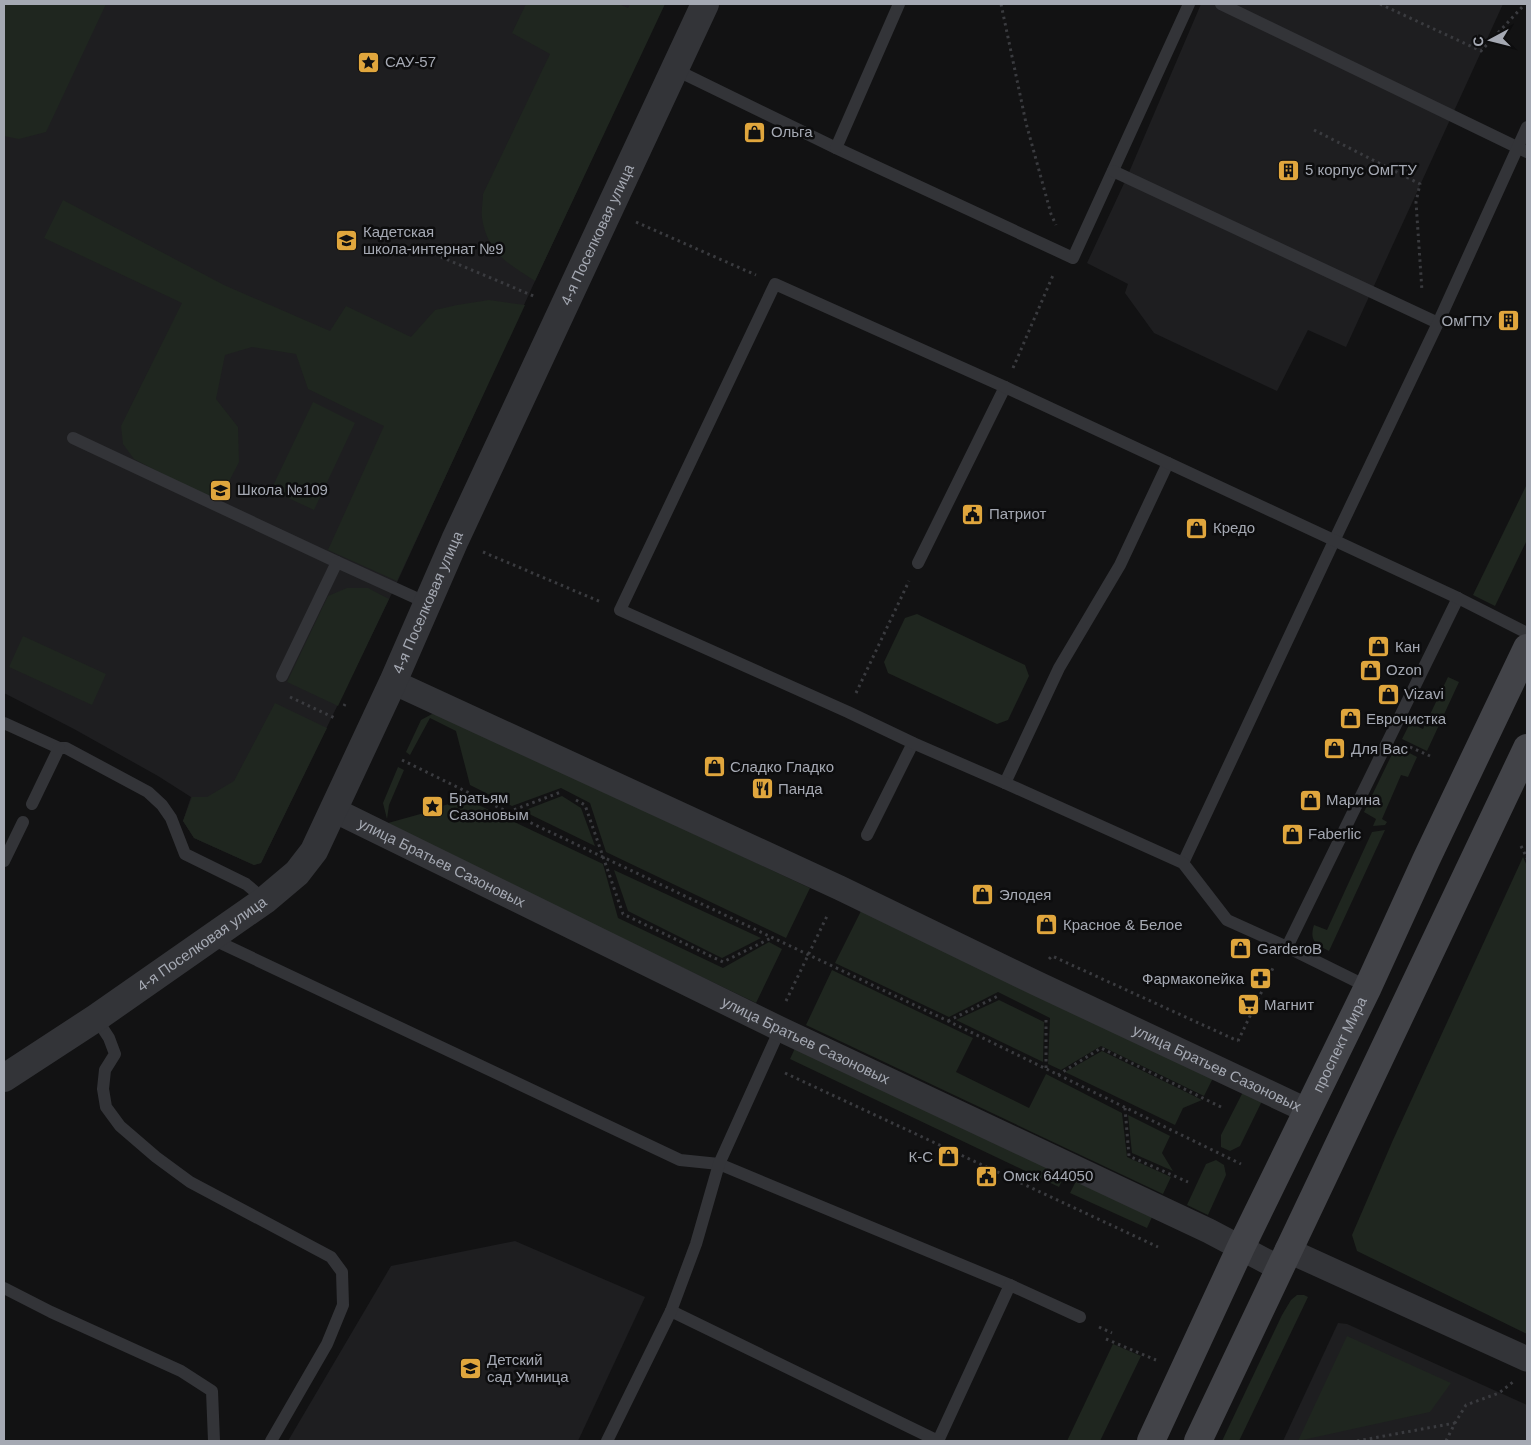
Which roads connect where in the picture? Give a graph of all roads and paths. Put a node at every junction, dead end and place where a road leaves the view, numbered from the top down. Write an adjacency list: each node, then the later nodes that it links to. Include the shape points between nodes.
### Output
1 (705, 4): 8 (street, 4-я Поселковая улица)
2 (899, 4): 11 (lane)
3 (1001, 4): 15 (path, via 1026,123 1051,214 1063,241)
4 (1189, 4): 13 (lane)
5 (1221, 4): 12 (lane)
6 (1380, 4): 7 (path, via 1481,51)
7 (1525, 4)
8 (674, 69): 11 (lane); 24 (street, 4-я Поселковая улица)
9 (1527, 127): 12 (lane)
10 (1314, 130): 19 (path, via 1420,184 1416,202)
11 (836, 148): 15 (lane)
12 (1522, 150): 20 (lane)
13 (1113, 171): 15 (lane, via 1073,258); 19 (lane)
14 (634, 221): 17 (path)
15 (1063, 252): 21 (path)
16 (441, 257): 18 (path)
17 (775, 284): 21 (lane); 30 (lane)
18 (536, 297)
19 (1424, 317): 20 (lane)
20 (1438, 323): 25 (lane)
21 (1005, 388): 23 (lane); 27 (lane)
22 (73, 438): 26 (lane)
23 (1168, 463): 25 (lane); 43 (lane, via 1120,566 1059,668)
24 (455, 540): 29 (street, 4-я Поселковая улица); 30 (path)
25 (1334, 541): 28 (lane); 53 (lane)
26 (337, 562): 29 (lane); 33 (lane)
27 (918, 563): 36 (path)
28 (1458, 598): 31 (lane); 58 (lane)
29 (428, 604): 34 (street, 4-я Поселковая улица)
30 (620, 610): 36 (lane)
31 (1527, 632)
32 (1527, 648): 60 (main road, проспект Мира)
33 (282, 676)
34 (393, 682): 45 (street, 4-я Поселковая улица); 54 (street, улица Братьев Сазоновых)
35 (285, 694): 37 (path)
36 (848, 712): 39 (lane)
37 (337, 719)
38 (4, 723): 40 (lane)
39 (913, 743): 43 (lane); 48 (lane)
40 (59, 748): 44 (lane); 55 (lane, via 66,748 148,792 171,818 185,854 246,884)
41 (1527, 748): 79 (main road)
42 (402, 760): 46 (path)
43 (1005, 783): 53 (lane)
44 (32, 804)
45 (334, 810): 55 (street, 4-я Поселковая улица, via 314,850 297,873); 65 (street, улица Братьев Сазоновых)
46 (508, 812): 50 (path); 50 (path, via 561,792 585,805)
47 (23, 822): 52 (lane)
48 (867, 835)
49 (1521, 846): 51 (path)
50 (604, 857): 57 (path); 57 (path, via 623,914 714,958 723,962)
51 (1527, 858)
52 (4, 861)
53 (1183, 863): 58 (lane, via 1227,920)
54 (840, 888): 59 (path); 70 (street, улица Братьев Сазоновых)
55 (265, 900): 56 (street, 4-я Поселковая улица)
56 (210, 938): 63 (street, 4-я Поселковая улица); 74 (lane, via 680,1160)
57 (772, 938): 59 (path)
58 (1287, 947): 60 (lane); 70 (path, via 1278,957 1238,1041)
59 (808, 954): 64 (path); 65 (path)
60 (1368, 987): 73 (main road, проспект Мира)
61 (1006, 1000): 64 (path, via 998,996)
62 (1039, 1016): 67 (path, via 1047,1019)
63 (96, 1018): 69 (street, 4-я Поселковая улица); 89 (lane, via 115,1054 105,1070 103,1089 106,1107 120,1126 190,1182 331,1257 342,1272 343,1305 327,1344)
64 (948, 1021): 67 (path)
65 (777, 1028): 66 (lane); 78 (street, улица Братьев Сазоновых)
66 (766, 1064): 74 (lane); 77 (path)
67 (1046, 1068): 68 (path)
68 (1058, 1074): 71 (path); 72 (path, via 1101,1048)
69 (4, 1078)
70 (1237, 1078): 73 (street, улица Братьев Сазоновых)
71 (1125, 1108): 75 (path); 76 (path, via 1129,1156)
72 (1223, 1108)
73 (1308, 1111): 78 (main road, проспект Мира)
74 (719, 1164): 80 (lane); 82 (lane, via 696,1244)
75 (1241, 1164)
76 (1188, 1182)
77 (1158, 1247)
78 (1241, 1247): 79 (street, улица Братьев Сазоновых); 91 (main road, проспект Мира)
79 (1283, 1259): 86 (street, улица Братьев Сазоновых); 92 (main road)
80 (1010, 1285): 82 (lane, via 938,1440); 83 (lane)
81 (4, 1288): 88 (lane, via 181,1371 212,1391)
82 (671, 1311): 90 (lane)
83 (1080, 1317)
84 (1106, 1338): 85 (path)
85 (1156, 1361)
86 (1524, 1368): 87 (path, via 1499,1393 1466,1406)
87 (1455, 1423): 93 (path); 94 (path)
88 (214, 1441)
89 (271, 1441)
90 (608, 1441)
91 (1151, 1441)
92 (1198, 1441)
93 (1357, 1441)
94 (1446, 1441)

